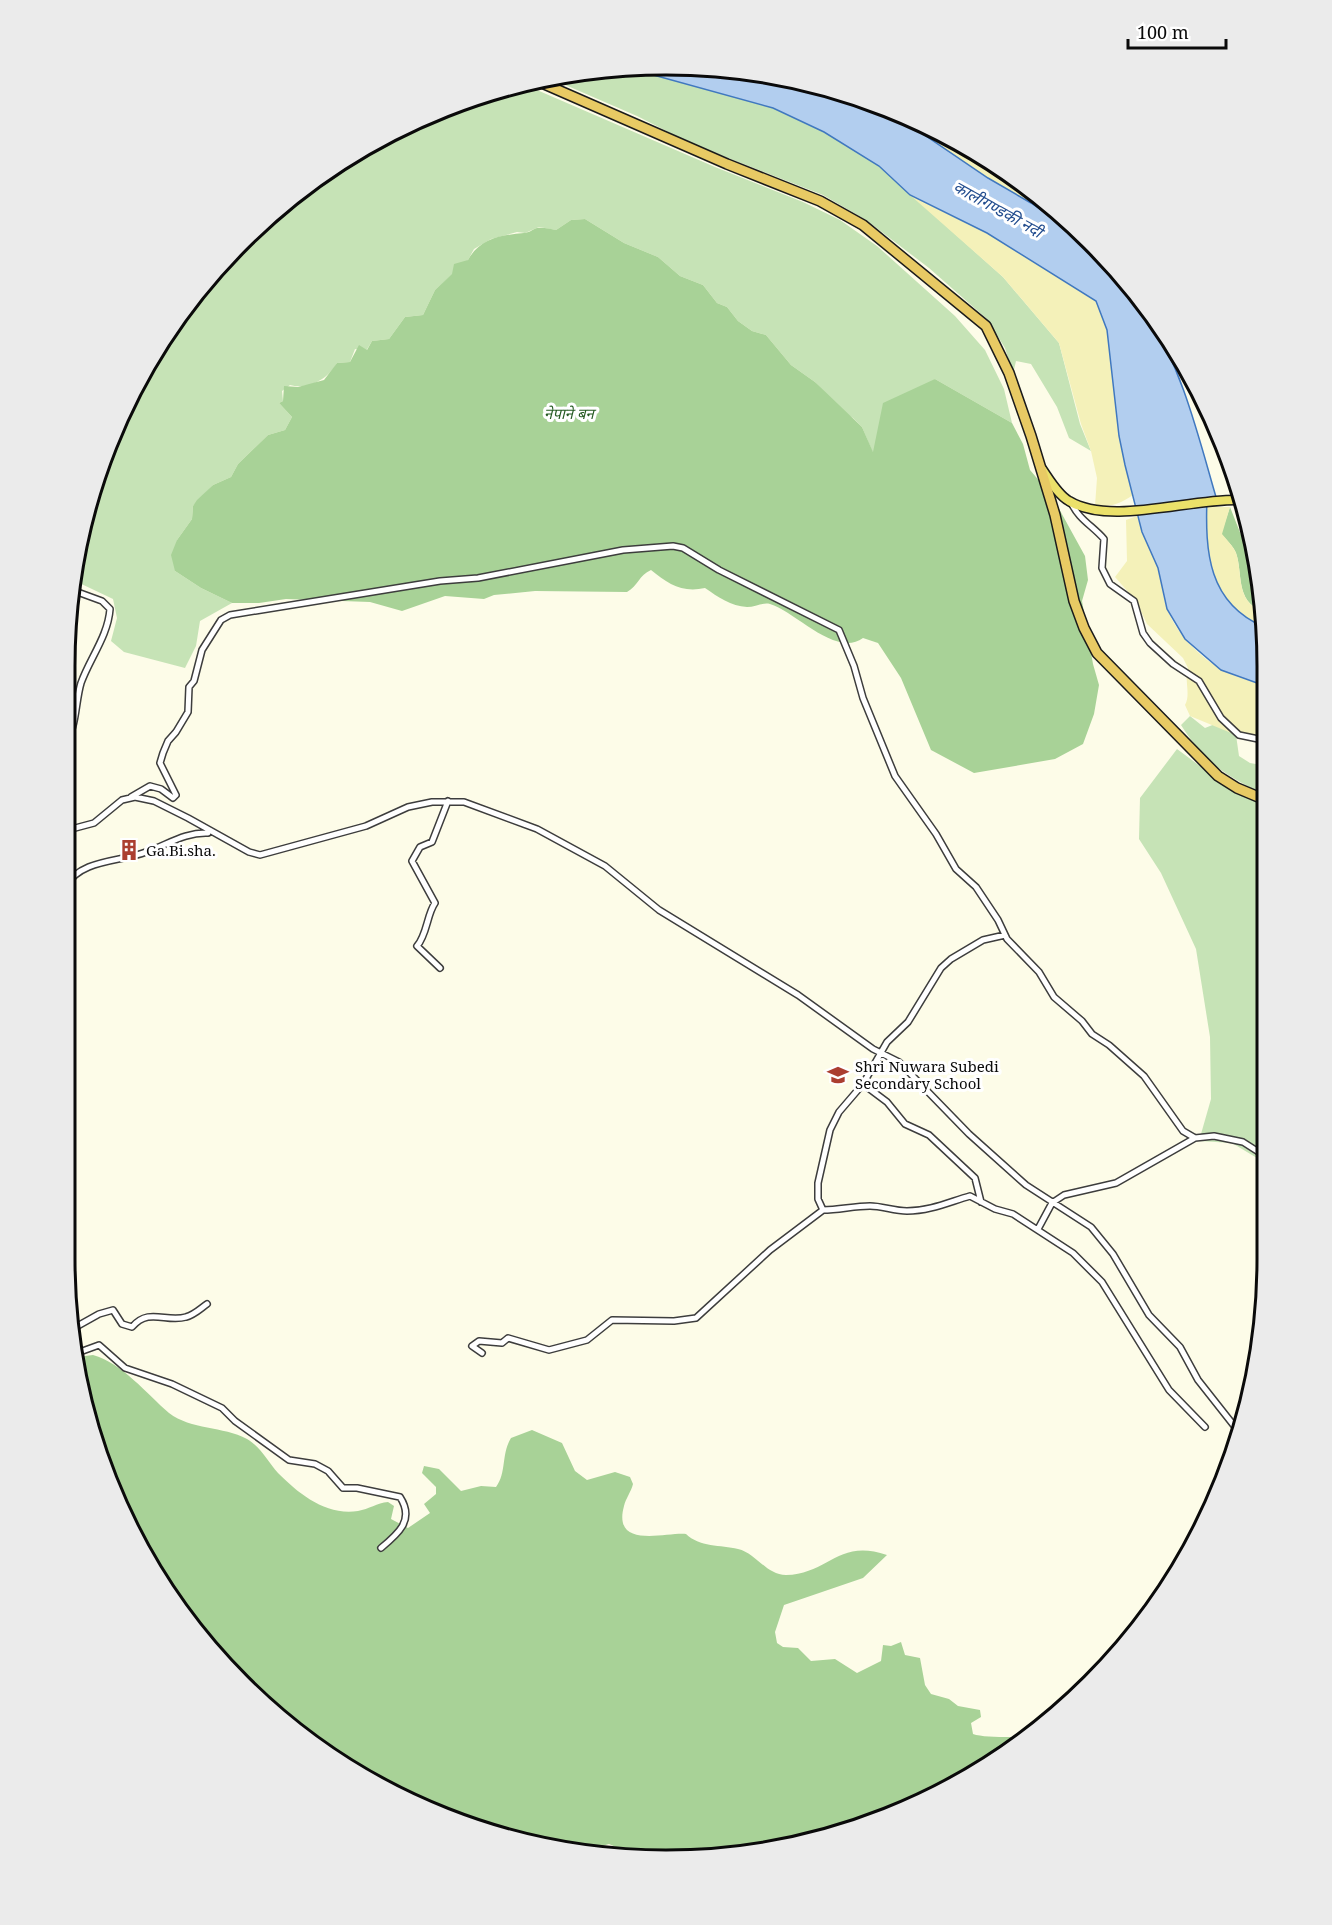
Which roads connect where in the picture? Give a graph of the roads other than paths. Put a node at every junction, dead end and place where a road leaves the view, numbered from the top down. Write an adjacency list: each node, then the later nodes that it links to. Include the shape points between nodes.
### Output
1 (550, 86): 2 (highway, via 820,201 864,225 986,326 1009,373)
2 (1040, 468): 4 (main road); 8 (highway, via 1074,601 1097,653 1218,776)
3 (1233, 500): 4 (main road, via 1117,511 1091,511)
4 (1071, 502): 7 (street, via 1076,515 1104,539 1102,568 1110,584 1134,601 1150,643 1199,681 1221,718 1239,735)
5 (80, 593): 6 (street, via 102,601 110,609 82,681)
6 (75, 714)
7 (1257, 739)
8 (1257, 796)
9 (131, 797): 11 (street, via 94,824); 12 (street, via 154,801); 14 (street, via 150,786 173,798 176,795 160,763 168,741 188,712 189,687 202,650 222,620 230,615 478,578 623,550 673,546 839,630 895,776 956,869 976,887)
10 (448, 801): 12 (street, via 408,807 366,826 260,855); 15 (street, via 432,842 420,847 412,861 435,905 429,909 417,946); 16 (street, via 501,813 605,866 659,910 798,995)
11 (75, 828)
12 (210, 833): 13 (street, via 187,834 145,853 105,862)
13 (75, 877)
14 (1005, 935): 16 (street, via 983,940 951,959 935,977 904,1028); 18 (street, via 1039,972 1054,997 1144,1076 1179,1127)
15 (440, 968)
16 (881, 1052): 17 (street); 21 (street, via 915,1076 969,1134)
17 (864, 1084): 20 (street, via 906,1124 929,1135 975,1178); 22 (street, via 839,1112 830,1130 818,1183)
18 (1195, 1137): 19 (street, via 1243,1142); 21 (street, via 1116,1183 1064,1195)
19 (1257, 1151)
20 (981, 1202): 22 (street, via 970,1196 919,1211 874,1206); 23 (street)
21 (1052, 1203): 23 (street); 28 (street, via 1091,1227 1113,1254 1149,1315 1176,1341 1198,1380)
22 (823, 1210): 27 (street, via 770,1250 696,1318 674,1322 612,1320 587,1340 549,1350 508,1338 502,1343 479,1341 472,1346)
23 (1038, 1228): 29 (street, via 1073,1253 1102,1282 1169,1390)
24 (207, 1304): 25 (street, via 184,1318 154,1315 132,1327 122,1324 113,1310)
25 (79, 1325)
26 (82, 1351): 30 (street, via 99,1345 125,1368 172,1384 222,1408 289,1460 315,1464 328,1471 343,1488 400,1497 407,1512 405,1523 400,1533)
27 (482, 1353)
28 (1233, 1425)
29 (1205, 1427)
30 (381, 1548)

